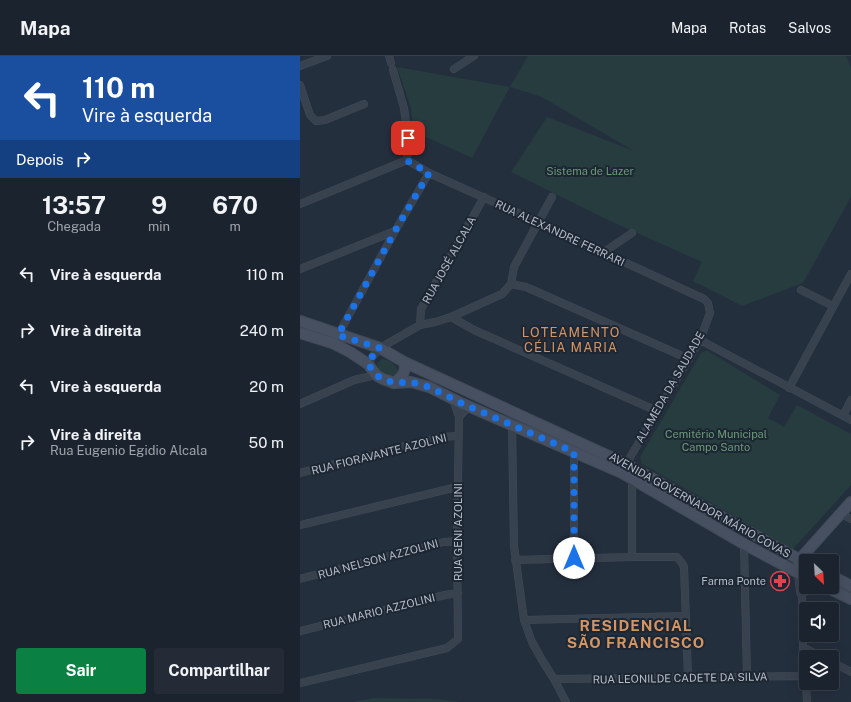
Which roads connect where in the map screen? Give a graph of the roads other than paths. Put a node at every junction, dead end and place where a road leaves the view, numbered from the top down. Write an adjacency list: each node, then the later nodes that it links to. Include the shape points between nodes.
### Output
1 (327, 56): 4 (street)
2 (474, 56): 5 (street)
3 (391, 63): 9 (street, via 404,108 408,138)
4 (300, 66)
5 (454, 69)
6 (300, 85): 8 (street)
7 (364, 104): 8 (street, via 325,120 316,121)
8 (303, 106)
9 (406, 160): 10 (street, RUA ALEXANDRE FERRARI); 13 (street)
10 (429, 173): 12 (street, RUA ALEXANDRE FERRARI); 15 (street)
11 (552, 197): 14 (street)
12 (484, 198): 14 (street, RUA ALEXANDRE FERRARI); 26 (street, RUA JOSÉ ALCALA, via 421,309)
13 (300, 204)
14 (538, 222): 17 (street, RUA ALEXANDRE FERRARI); 20 (street, via 514,267)
15 (395, 231): 18 (street); 28 (street)
16 (632, 233): 17 (street)
17 (604, 252): 23 (street, RUA ALEXANDRE FERRARI, via 704,298)
18 (300, 269)
19 (851, 274): 22 (street)
20 (511, 284): 24 (street, via 502,294); 33 (street, via 526,287)
21 (801, 290): 22 (street)
22 (833, 306): 38 (street)
23 (710, 309): 30 (street, ALAMEDA DA SAUDADE)
24 (451, 317): 26 (street); 43 (street, via 474,330)
25 (300, 320): 28 (main road, AVENIDA GOVERNADOR MÁRIO COVAS)
26 (420, 325): 29 (street)
27 (300, 333): 35 (main road, via 332,343)
28 (338, 335): 31 (main road, AVENIDA GOVERNADOR MÁRIO COVAS)
29 (393, 340): 31 (street); 32 (street)
30 (700, 340): 33 (street, ALAMEDA DA SAUDADE); 38 (street)
31 (380, 348): 32 (main road, AVENIDA GOVERNADOR MÁRIO COVAS); 35 (street)
32 (390, 353): 34 (main road, AVENIDA GOVERNADOR MÁRIO COVAS)
33 (689, 359): 43 (street, ALAMEDA DA SAUDADE)
34 (404, 362): 37 (main road, via 404,373); 50 (main road, AVENIDA GOVERNADOR MÁRIO COVAS)
35 (368, 364): 36 (main road)
36 (376, 375): 37 (main road, AVENIDA GOVERNADOR MÁRIO COVAS); 41 (street, via 354,380)
37 (394, 383): 39 (main road, AVENIDA GOVERNADOR MÁRIO COVAS, via 411,382)
38 (789, 388): 44 (street)
39 (453, 398): 42 (main road, AVENIDA GOVERNADOR MÁRIO COVAS); 45 (street, RUA GENI AZOLINI)
40 (851, 400): 44 (street)
41 (300, 404)
42 (469, 406): 45 (street); 47 (main road, AVENIDA GOVERNADOR MÁRIO COVAS)
43 (657, 411): 50 (street, ALAMEDA DA SAUDADE)
44 (843, 416): 46 (street)
45 (458, 417): 48 (street, RUA GENI AZOLINI)
46 (851, 420)
47 (512, 425): 49 (main road, AVENIDA GOVERNADOR MÁRIO COVAS); 64 (street)
48 (458, 436): 51 (street, RUA FIORAVANTE AZOLINI, via 440,437); 53 (street, RUA GENI AZOLINI)
49 (574, 452): 52 (main road, AVENIDA GOVERNADOR MÁRIO COVAS); 62 (street)
50 (626, 464): 63 (main road, AVENIDA GOVERNADOR MÁRIO COVAS)
51 (300, 473)
52 (632, 479): 59 (main road, AVENIDA GOVERNADOR MÁRIO COVAS); 61 (street)
53 (457, 487): 57 (street); 58 (street, RUA GENI AZOLINI)
54 (851, 502): 55 (main road)
55 (841, 514): 56 (street); 60 (main road)
56 (851, 519)
57 (300, 525)
58 (457, 541): 66 (street, RUA NELSON AZZOLINI, via 444,542); 69 (street, RUA GENI AZOLINI)
59 (744, 544): 65 (main road, AVENIDA GOVERNADOR MÁRIO COVAS); 81 (street)
60 (810, 554)
61 (632, 557): 62 (street); 73 (street, via 677,557 680,560 684,567)
62 (574, 558): 64 (street)
63 (799, 558)
64 (516, 560): 74 (street)
65 (799, 573)
66 (300, 579)
67 (839, 580): 68 (main road)
68 (851, 586)
69 (458, 593): 75 (street, RUA MARIO AZZOLINI, via 445,594); 84 (street, RUA GENI AZOLINI, via 458,639 447,648)
70 (839, 593): 72 (main road)
71 (801, 594): 76 (street)
72 (851, 599)
73 (686, 616): 74 (street); 82 (street)
74 (524, 620): 83 (street, via 532,642)
75 (300, 632)
76 (803, 648): 77 (street)
77 (807, 650)
78 (839, 666): 79 (street)
79 (851, 672)
80 (799, 676): 81 (street, RUA LEONILDE CADETE DA SILVA)
81 (747, 677): 82 (street, RUA LEONILDE CADETE DA SILVA)
82 (688, 678): 83 (street, RUA LEONILDE CADETE DA SILVA)
83 (554, 679): 86 (street)
84 (300, 684)
85 (806, 690): 87 (street)
86 (566, 702)
87 (807, 702)

